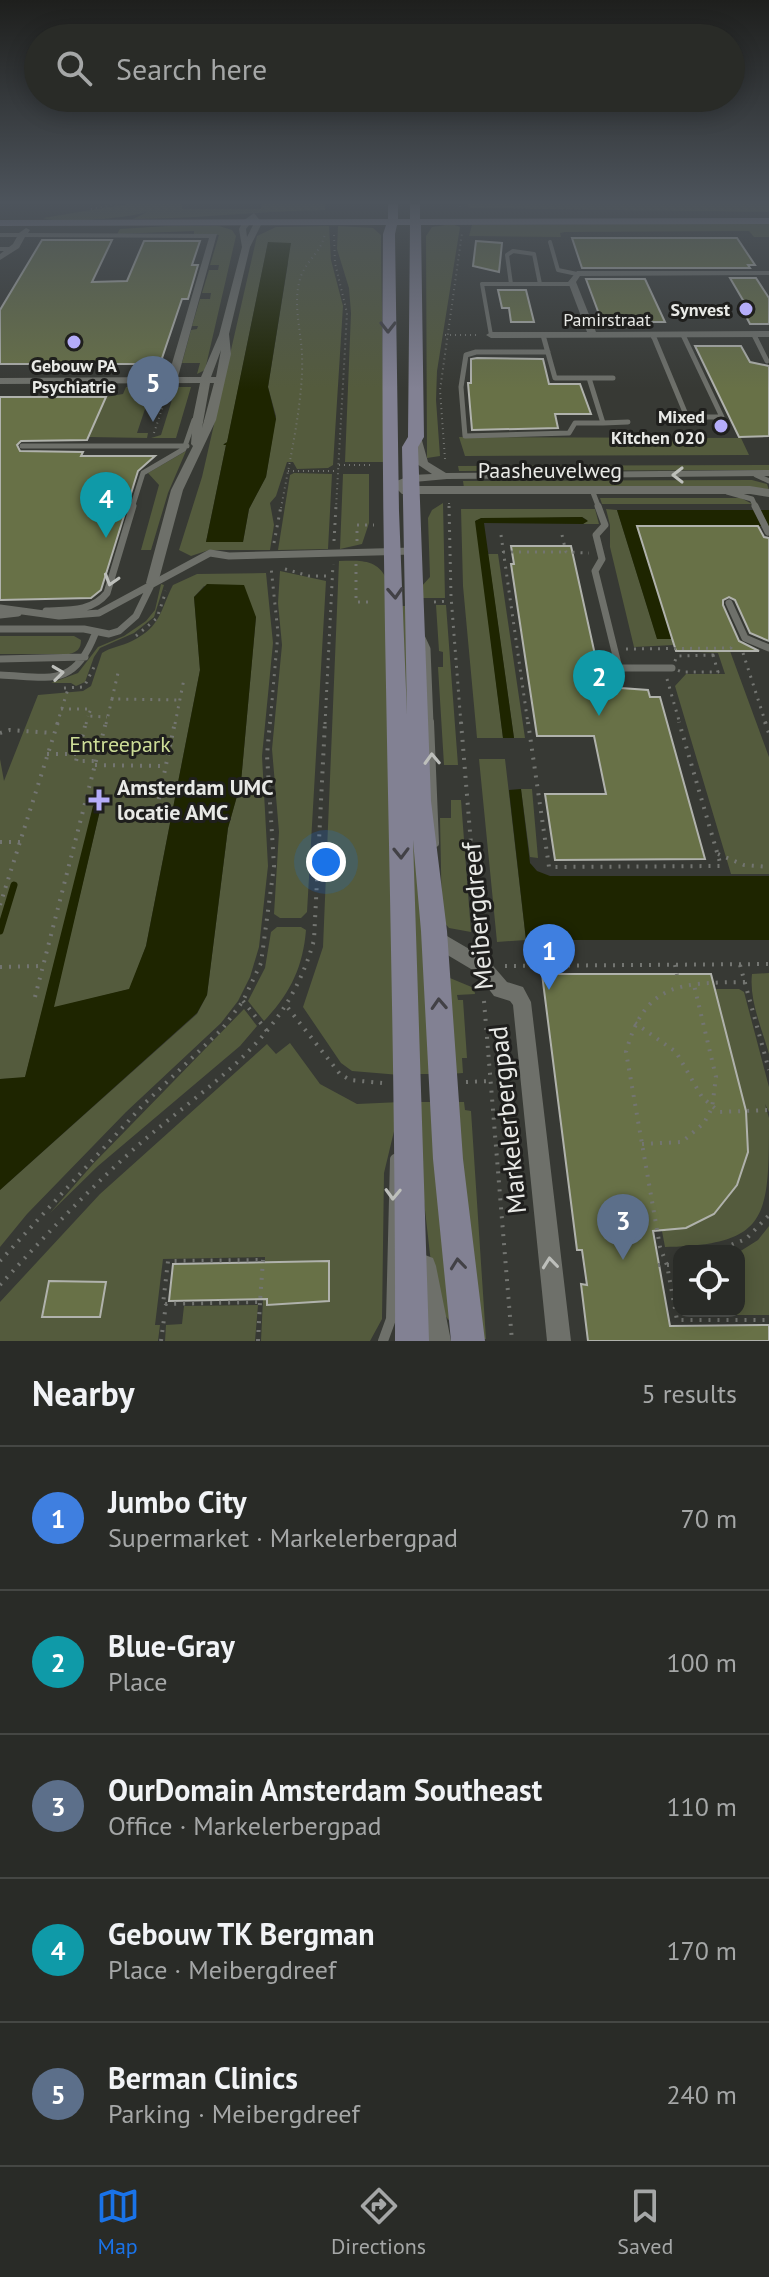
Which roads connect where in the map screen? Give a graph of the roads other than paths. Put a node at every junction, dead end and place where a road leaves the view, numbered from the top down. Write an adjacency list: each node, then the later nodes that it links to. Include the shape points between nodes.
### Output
1 (206, 264): 27 (street)
2 (242, 264): 12 (street)
3 (389, 264): 36 (main road, Meibergdreef, one-way to 36)
4 (415, 264): 30 (main road, Meibergdreef)
5 (508, 264): 10 (lane)
6 (536, 264): 11 (lane)
7 (556, 264): 9 (lane)
8 (769, 273): 9 (street)
9 (575, 279): 11 (lane); 13 (street)
10 (511, 284): 11 (lane); 18 (lane, via 482,284)
11 (540, 284)
12 (224, 334): 24 (street); 25 (street)
13 (592, 334): 14 (street, Pamirstraat); 19 (street, Pamirstraat)
14 (652, 334): 15 (street, Pamirstraat); 15 (lane, via 687,417 722,417)
15 (682, 334): 16 (street, Pamirstraat)
16 (753, 334): 17 (street, Pamirstraat); 21 (lane)
17 (769, 334)
18 (491, 335): 19 (street, Pamirstraat)
19 (543, 335): 20 (lane)
20 (548, 352): 22 (lane, via 555,378); 29 (lane, via 476,352 464,357 465,436 569,433 575,423)
21 (767, 361)
22 (589, 378): 23 (lane); 29 (lane)
23 (613, 378)
24 (206, 380): 25 (street); 27 (street); 32 (street)
25 (220, 380): 32 (street, via 211,420)
26 (0, 381): 27 (street)
27 (172, 381)
28 (628, 422): 29 (lane)
29 (603, 423)
30 (416, 437): 33 (street, Paasheuvelweg, via 423,464 430,471); 36 (main road, Meibergdreef)
31 (22, 446): 32 (lane)
32 (192, 446): 43 (street); 46 (lane, one-way to 46, via 143,473 101,602)
33 (446, 470): 35 (street, Paasheuvelweg, one-way to 33); 36 (street, Paasheuvelweg)
34 (769, 473): 35 (street, Paasheuvelweg)
35 (756, 475): 37 (lane)
36 (401, 481): 38 (street, Paasheuvelweg, via 449,491); 42 (main road, Meibergdreef)
37 (769, 481)
38 (592, 490): 39 (street, Paasheuvelweg); 53 (lane, via 605,525 596,535 602,559 595,571 619,668)
39 (721, 490): 40 (street, Paasheuvelweg); 41 (lane, via 749,497)
40 (769, 493)
41 (768, 532)
42 (403, 551): 43 (lane, via 204,555); 55 (main road, Meibergdreef, one-way to 42, via 420,801 417,627); 56 (main road, Meibergdreef, one-way to 56)
43 (152, 583): 46 (lane, via 99,613); 49 (lane, via 135,621)
44 (729, 603): 50 (lane, via 745,638)
45 (0, 608): 46 (lane)
46 (32, 612): 47 (lane)
47 (0, 615)
48 (0, 629): 49 (lane, via 84,629)
49 (95, 634): 51 (lane)
50 (769, 648)
51 (85, 657): 52 (lane); 54 (lane, one-way to 51, via 61,675)
52 (0, 659)
53 (668, 668)
54 (0, 675)
55 (435, 938): 61 (main road, Meibergdreef, one-way to 55, via 450,1174); 62 (street, Markelerbergpad, one-way to 55, via 522,1002 501,989 482,966)
56 (408, 1119): 57 (main road, Meibergdreef); 58 (lane, Meibergdreef, one-way to 58, via 396,1153 391,1319)
57 (412, 1216): 59 (main road, Meibergdreef); 60 (street, via 423,1244)
58 (383, 1341)
59 (412, 1341)
60 (439, 1341)
61 (468, 1341)
62 (559, 1341)

